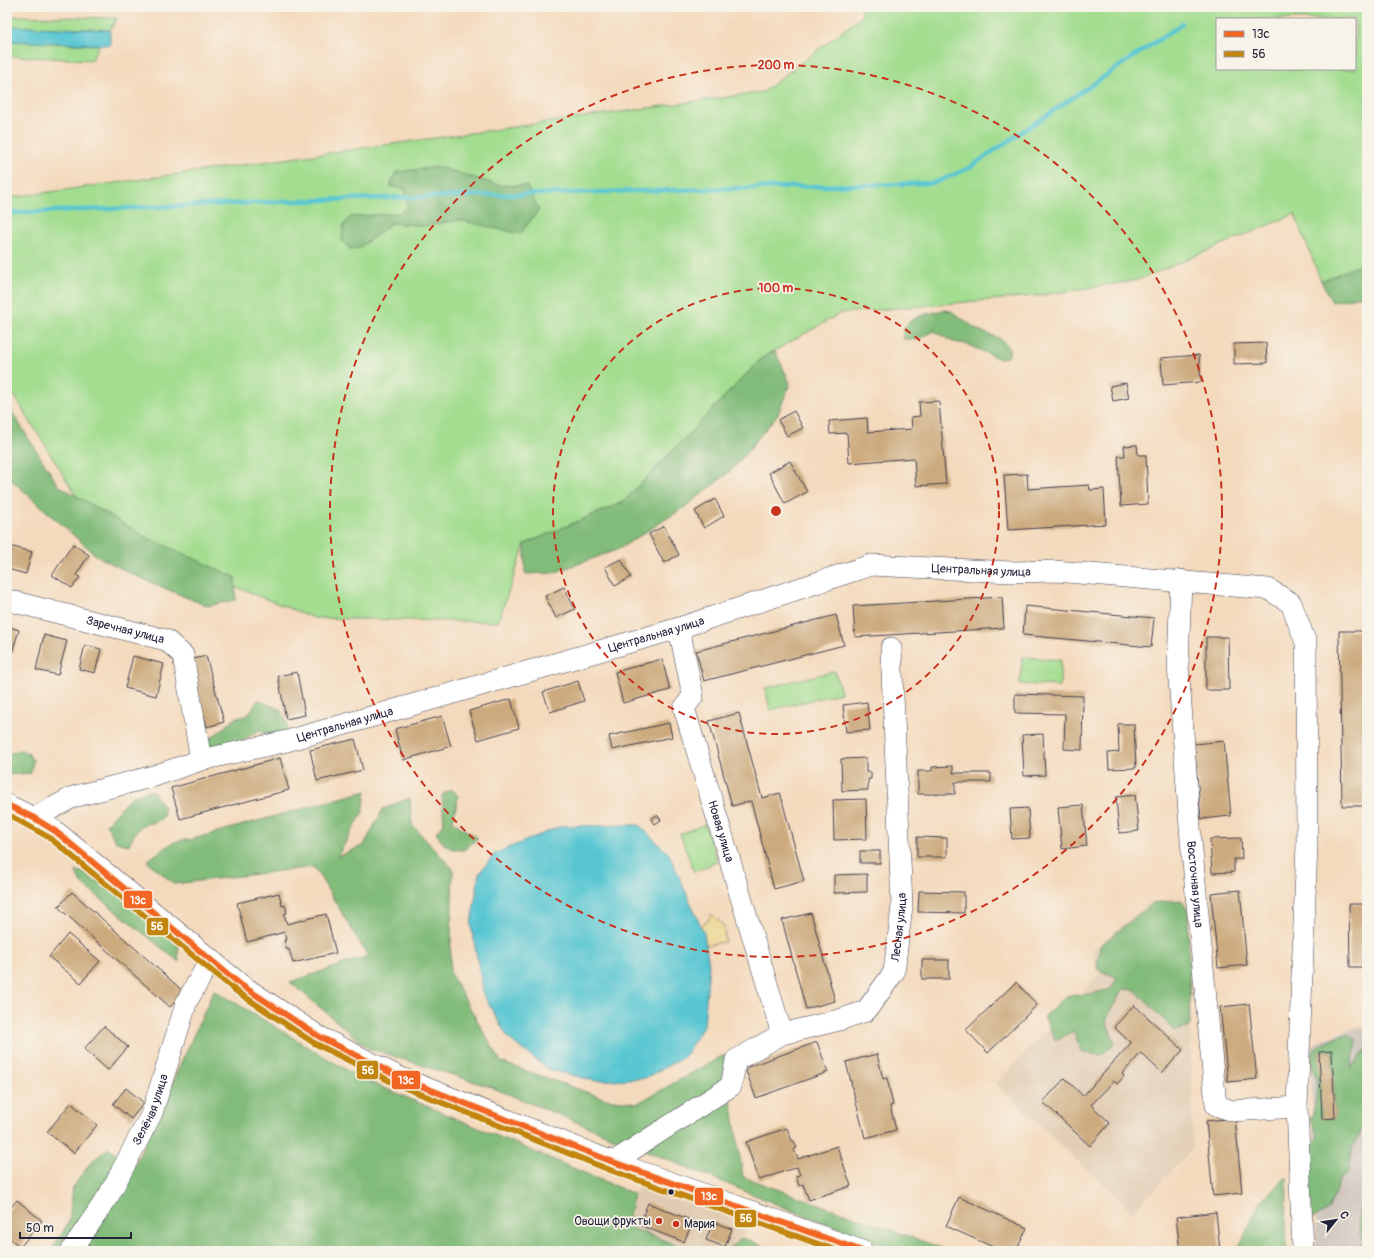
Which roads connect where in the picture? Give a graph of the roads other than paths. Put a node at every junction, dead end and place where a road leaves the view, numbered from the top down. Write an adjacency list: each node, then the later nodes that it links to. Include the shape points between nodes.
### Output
1 (1181, 580): 3 (street, Центральная улица, via 1055,571 1011,572 871,565); 10 (street, Восточная улица, via 1178,665 1191,840 1216,1106 1232,1111); 10 (street, Центральная улица, via 1268,588 1291,603 1306,643 1306,851)
2 (7, 600): 5 (street, Заречная улица, via 166,640 182,654)
3 (679, 628): 5 (street, Центральная улица, via 287,741); 9 (street, Новая улица, via 692,696 684,708)
4 (891, 648): 9 (street, Лесная улица, via 902,906 894,972 866,1011)
5 (201, 760): 7 (street, Центральная улица, via 154,776 73,797)
6 (7, 806): 7 (street)
7 (34, 818): 8 (street, via 55,831)
8 (211, 959): 11 (street, via 241,984 318,1036 401,1078); 12 (street, Зелёная улица, via 187,1001 152,1113 109,1195)
9 (782, 1034): 11 (street, Лесная улица, via 736,1060 731,1086)
10 (1297, 1107): 14 (street)
11 (613, 1162): 13 (street)
12 (71, 1251)
13 (862, 1251)
14 (1303, 1251)

